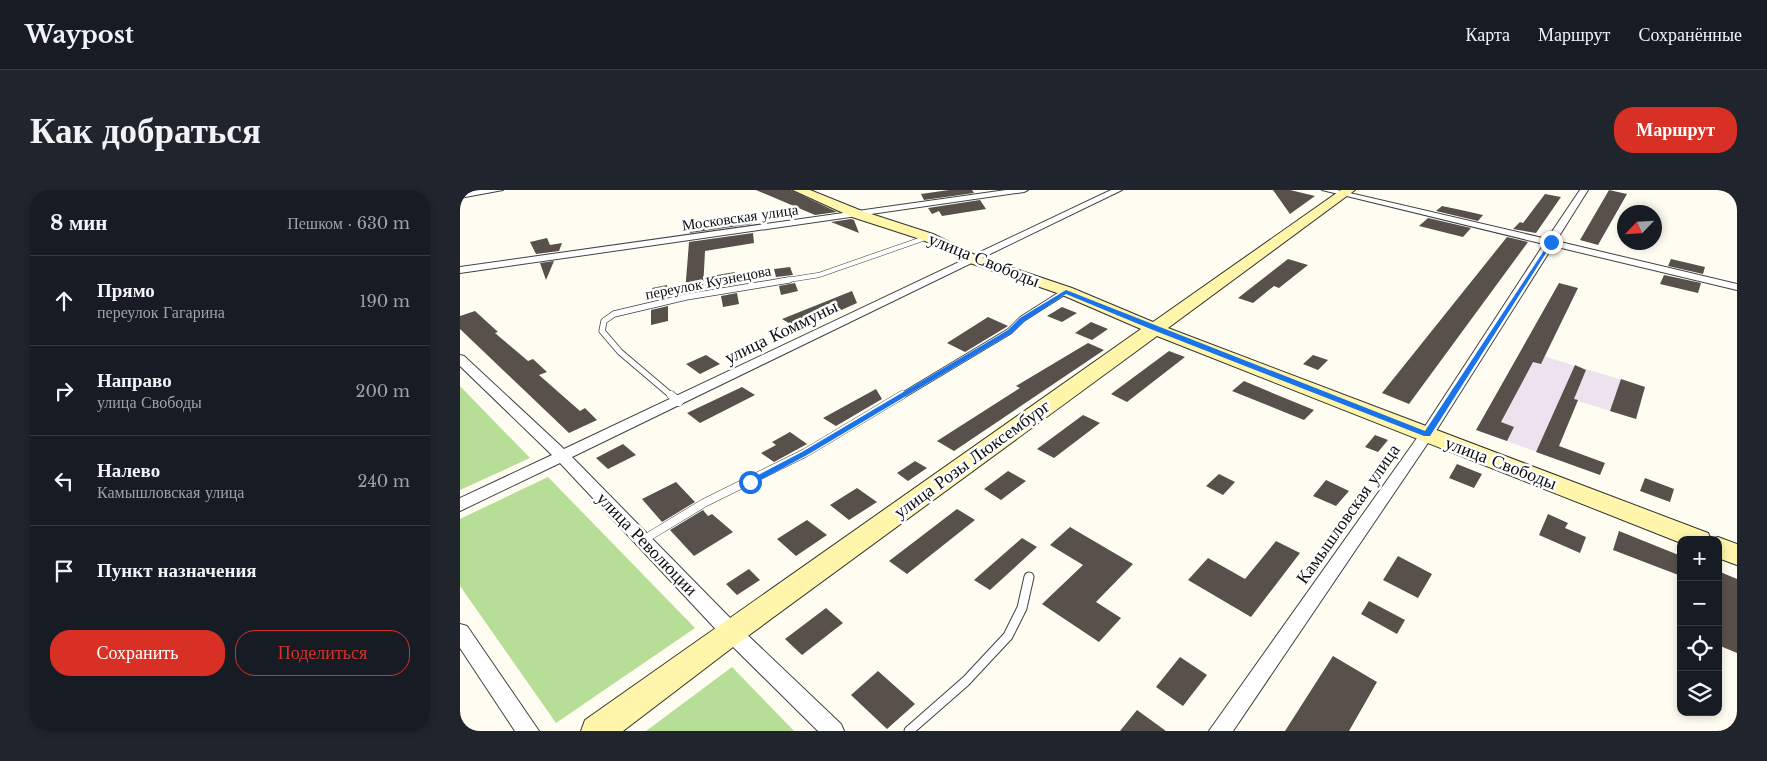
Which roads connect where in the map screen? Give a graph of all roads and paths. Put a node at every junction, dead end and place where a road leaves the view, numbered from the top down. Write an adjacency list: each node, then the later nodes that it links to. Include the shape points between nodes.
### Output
1 (499, 190): 7 (street)
2 (800, 190): 8 (street, улица Свободы)
3 (1024, 190): 8 (street, Московская улица)
4 (1118, 190): 11 (street, улица Коммуны)
5 (1584, 190): 10 (street, Камышловская улица)
6 (1339, 191): 10 (street); 15 (street, улица Розы Люксембург)
7 (460, 195)
8 (858, 214): 9 (street, улица Свободы); 12 (street, Московская улица)
9 (928, 237): 11 (street, улица Свободы); 17 (lane, переулок Кузнецова, via 819,275 686,297 614,314 604,321 602,331 620,352)
10 (1551, 242): 13 (street); 18 (street, Камышловская улица)
11 (972, 259): 14 (street, улица Свободы); 17 (street, улица Коммуны)
12 (460, 270)
13 (1737, 287)
14 (1066, 291): 15 (street, улица Свободы); 22 (lane, via 1022,319 1010,331 804,453 704,503)
15 (1155, 328): 18 (street, улица Свободы); 27 (street, улица Розы Люксембург)
16 (460, 359): 19 (street, улица Революции)
17 (679, 402): 19 (street, улица Коммуны)
18 (1427, 434): 21 (street, улица Свободы); 32 (street, Камышловская улица)
19 (563, 457): 20 (street, улица Коммуны); 22 (street, улица Революции)
20 (460, 505)
21 (1689, 536)
22 (643, 540): 27 (street, улица Революции)
23 (1722, 549): 24 (street)
24 (1737, 555)
25 (1029, 577): 31 (lane, via 1022,608 1008,636 966,681)
26 (460, 632): 28 (street)
27 (731, 632): 29 (street, улица Розы Люксембург); 30 (street, улица Революции)
28 (528, 731)
29 (598, 731)
30 (834, 731)
31 (909, 731)
32 (1220, 731)

